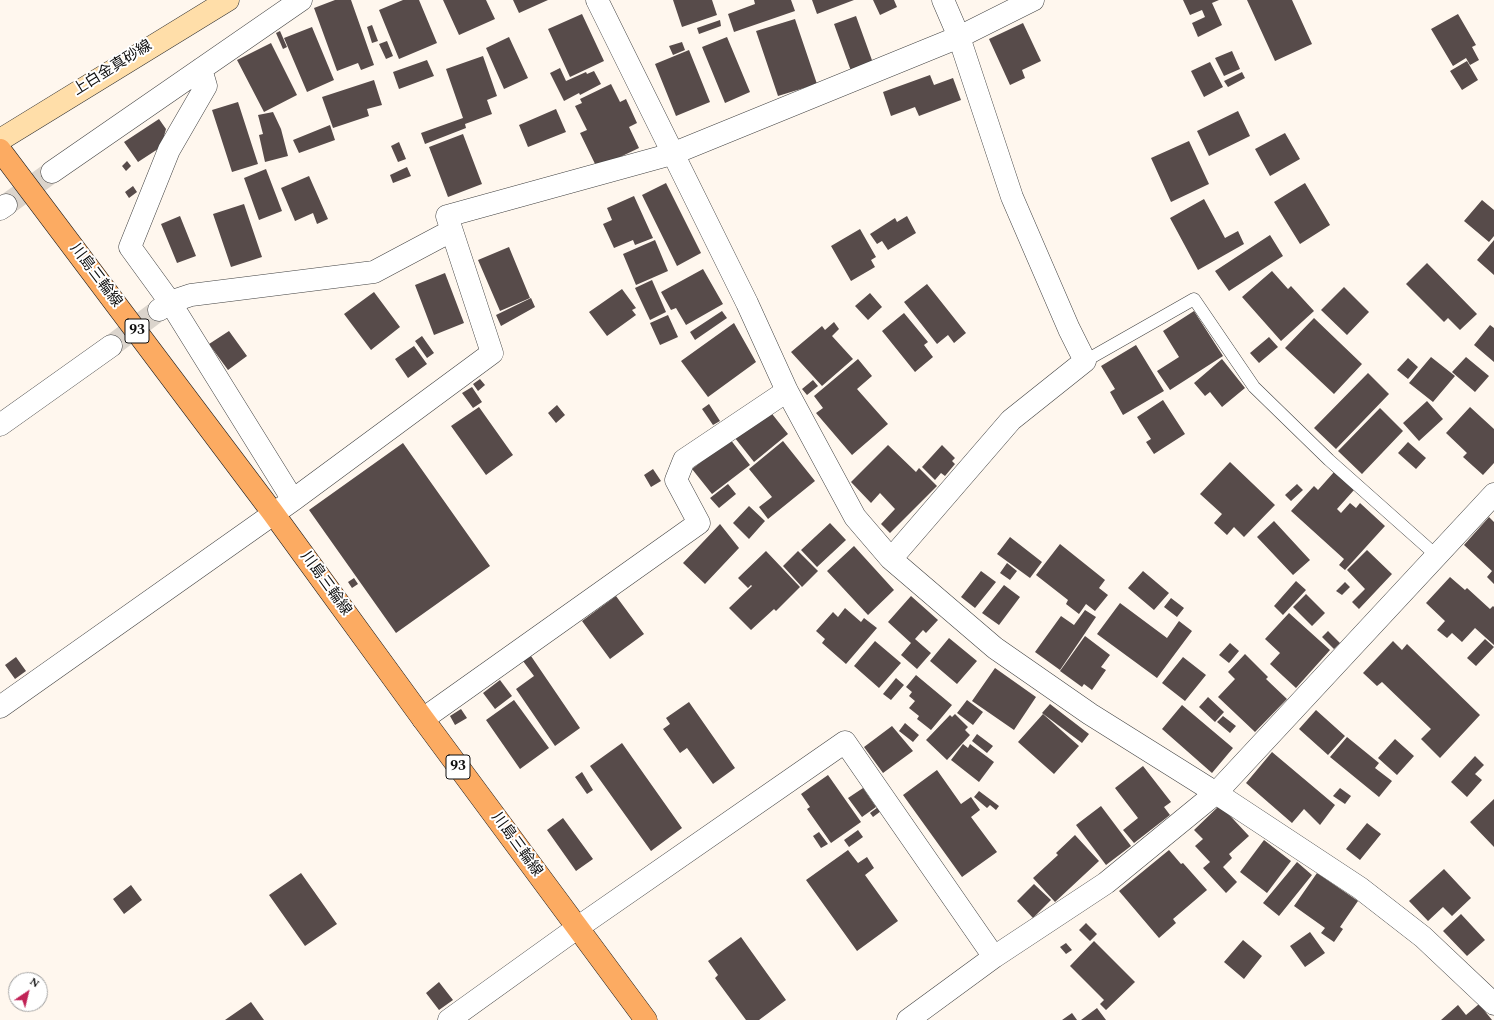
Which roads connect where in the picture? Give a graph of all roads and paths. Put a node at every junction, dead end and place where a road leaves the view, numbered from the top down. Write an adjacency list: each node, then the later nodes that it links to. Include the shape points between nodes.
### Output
1 (228, 0): 8 (main road, 上白金真砂線)
2 (300, 0): 7 (street)
3 (597, 0): 10 (street)
4 (943, 0): 6 (street)
5 (1033, 0): 6 (street)
6 (959, 37): 10 (street); 15 (street, via 1012,197 1068,329)
7 (201, 69): 11 (street); 13 (street, via 206,86 169,150 130,247)
8 (0, 140)
9 (0, 150): 20 (main road, 川島三輪線 / 93)
10 (672, 154): 12 (street, via 447,216); 16 (street, via 747,303)
11 (52, 172)
12 (451, 231): 13 (street, via 374,272 191,295); 19 (street, via 492,353)
13 (164, 306): 19 (street)
14 (111, 346): 17 (street)
15 (1086, 360): 21 (lane, via 1194,298 1254,387 1329,460); 22 (street, via 1011,420)
16 (787, 391): 22 (street, via 855,517); 24 (street, via 684,460 676,480 699,523)
17 (0, 425)
18 (1494, 494): 21 (street)
19 (293, 500): 20 (street)
20 (273, 513): 23 (street); 24 (main road, 川島三輪線 / 93)
21 (1437, 556): 25 (street)
22 (891, 559): 25 (street, via 995,648 1090,714)
23 (0, 707)
24 (423, 719): 26 (main road, 川島三輪線 / 93)
25 (1216, 793): 27 (street, via 1106,883); 28 (street, via 1360,888 1423,937)
26 (577, 928): 27 (street, via 845,742); 29 (street); 30 (main road, 川島三輪線 / 93)
27 (994, 957): 31 (street)
28 (1494, 1004)
29 (449, 1020)
30 (646, 1020)
31 (908, 1020)

